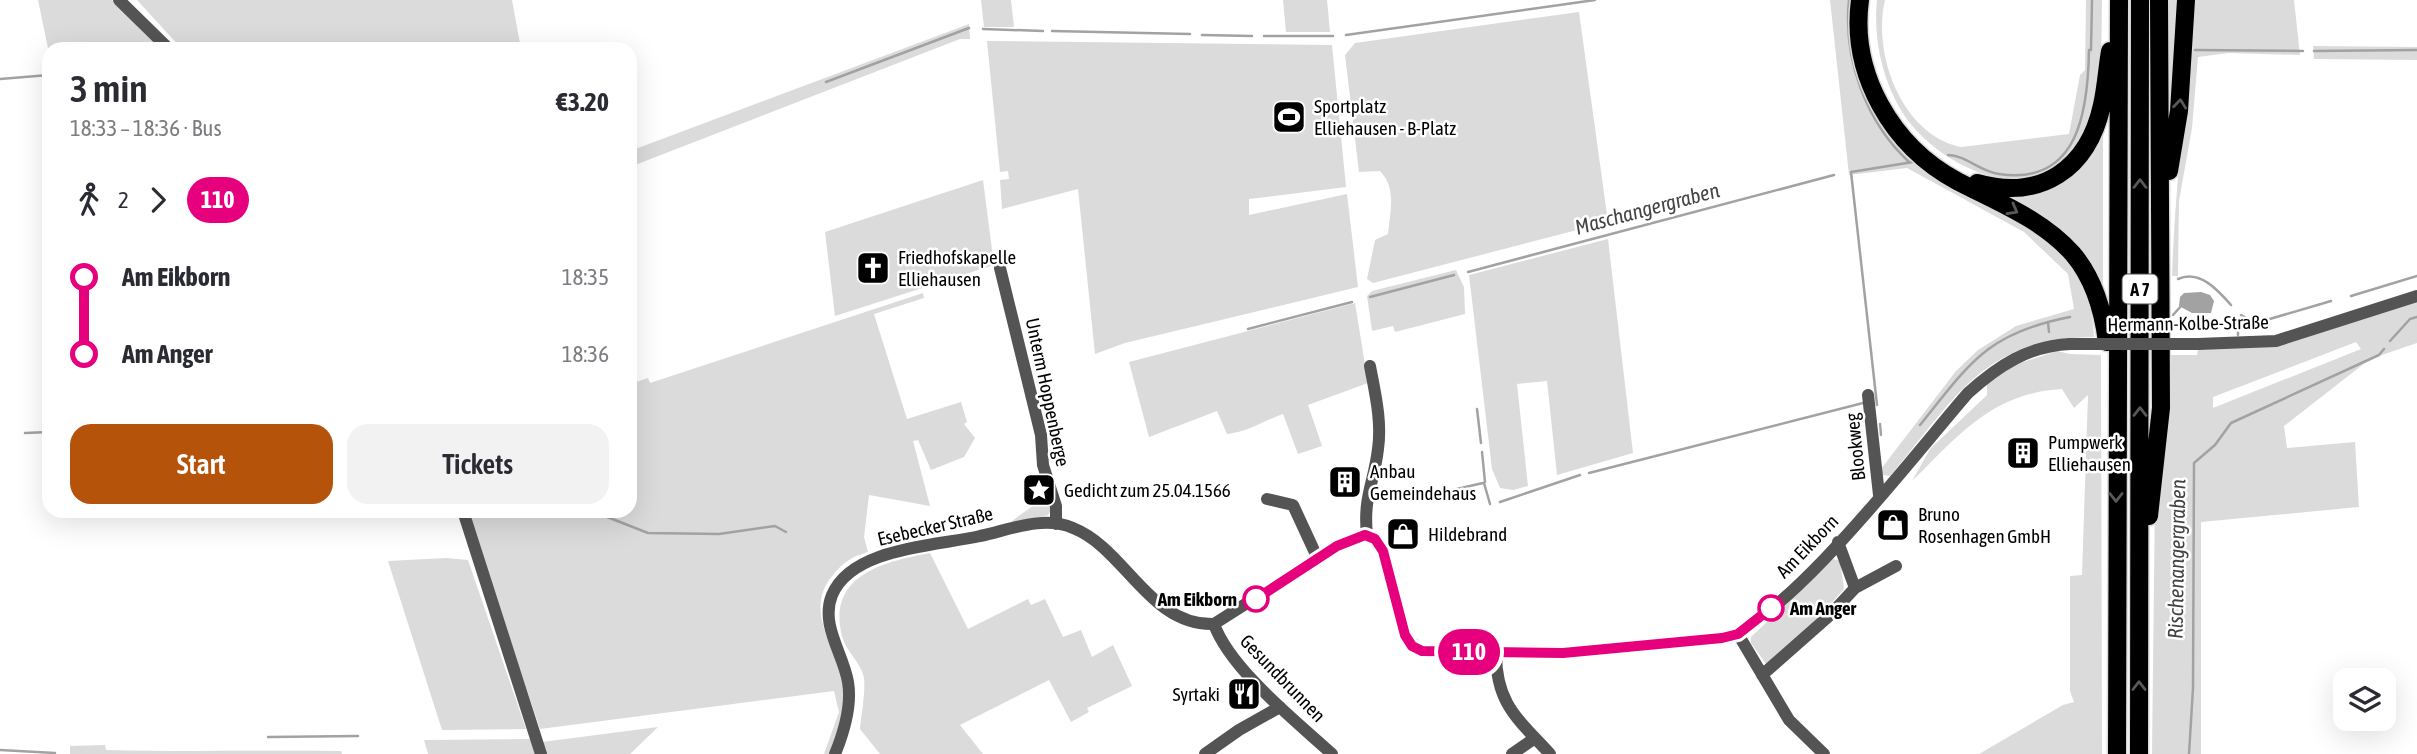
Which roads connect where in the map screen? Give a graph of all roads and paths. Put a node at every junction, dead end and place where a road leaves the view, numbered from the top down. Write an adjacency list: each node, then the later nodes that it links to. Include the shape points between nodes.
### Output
1 (119, 0): 8 (street)
2 (1860, 0): 15 (highway, one-way to 15, via 1859,32 1867,75 1899,132 1937,169 2046,230 2083,268 2102,310)
3 (1869, 0): 7 (highway, via 1876,73 1905,129 1944,167 1975,183 2005,189 2045,183 2060,175 2084,150 2102,106)
4 (2140, 0): 24 (highway, A 7, one-way to 4)
5 (2160, 0): 9 (highway)
6 (2186, 0): 9 (highway, one-way to 6, via 2179,111)
7 (2119, 5): 15 (highway, A 7)
8 (162, 42)
9 (2161, 220): 24 (highway, via 2161,416)
10 (1000, 268): 19 (street, Unterm Hoppenberge, via 1041,435)
11 (2417, 296): 13 (street, Hermann-Kolbe-Straße, bridge, via 2276,341 2052,345 2011,359)
12 (1370, 366): 20 (street, via 1379,447 1364,505)
13 (1968, 393): 16 (street, Am Eikborn)
14 (1868, 395): 16 (street, Blookweg)
15 (2116, 404): 39 (highway, A 7, one-way to 39)
16 (1880, 495): 21 (street, Am Eikborn)
17 (1267, 499): 22 (street, via 1293,505)
18 (465, 518): 32 (street)
19 (1056, 524): 26 (street, via 1092,539 1163,607 1192,621); 33 (street, Esebecker Straße, via 1015,527 906,549 862,566 842,580 832,596 829,614 849,688 848,710)
20 (1367, 535): 22 (street, via 1346,541); 28 (street, via 1383,551 1403,630 1412,646 1422,651)
21 (1839, 542): 25 (street); 27 (street, Am Eikborn, via 1791,592)
22 (1318, 559): 26 (street)
23 (1896, 566): 25 (street)
24 (2140, 578): 40 (highway, A 7, one-way to 24)
25 (1855, 588): 29 (street)
26 (1214, 624): 30 (street, Gesundbrunnen, via 1226,649)
27 (1738, 634): 28 (street, via 1593,651); 29 (street)
28 (1496, 653): 31 (street, via 1501,695)
29 (1762, 675): 38 (street, via 1788,720)
30 (1280, 707): 34 (street); 35 (street, Gesundbrunnen)
31 (1535, 738): 36 (street); 37 (street)
32 (541, 754)
33 (835, 754)
34 (1205, 754)
35 (1332, 754)
36 (1512, 754)
37 (1550, 754)
38 (1824, 754)
39 (2117, 754)
40 (2139, 754)

